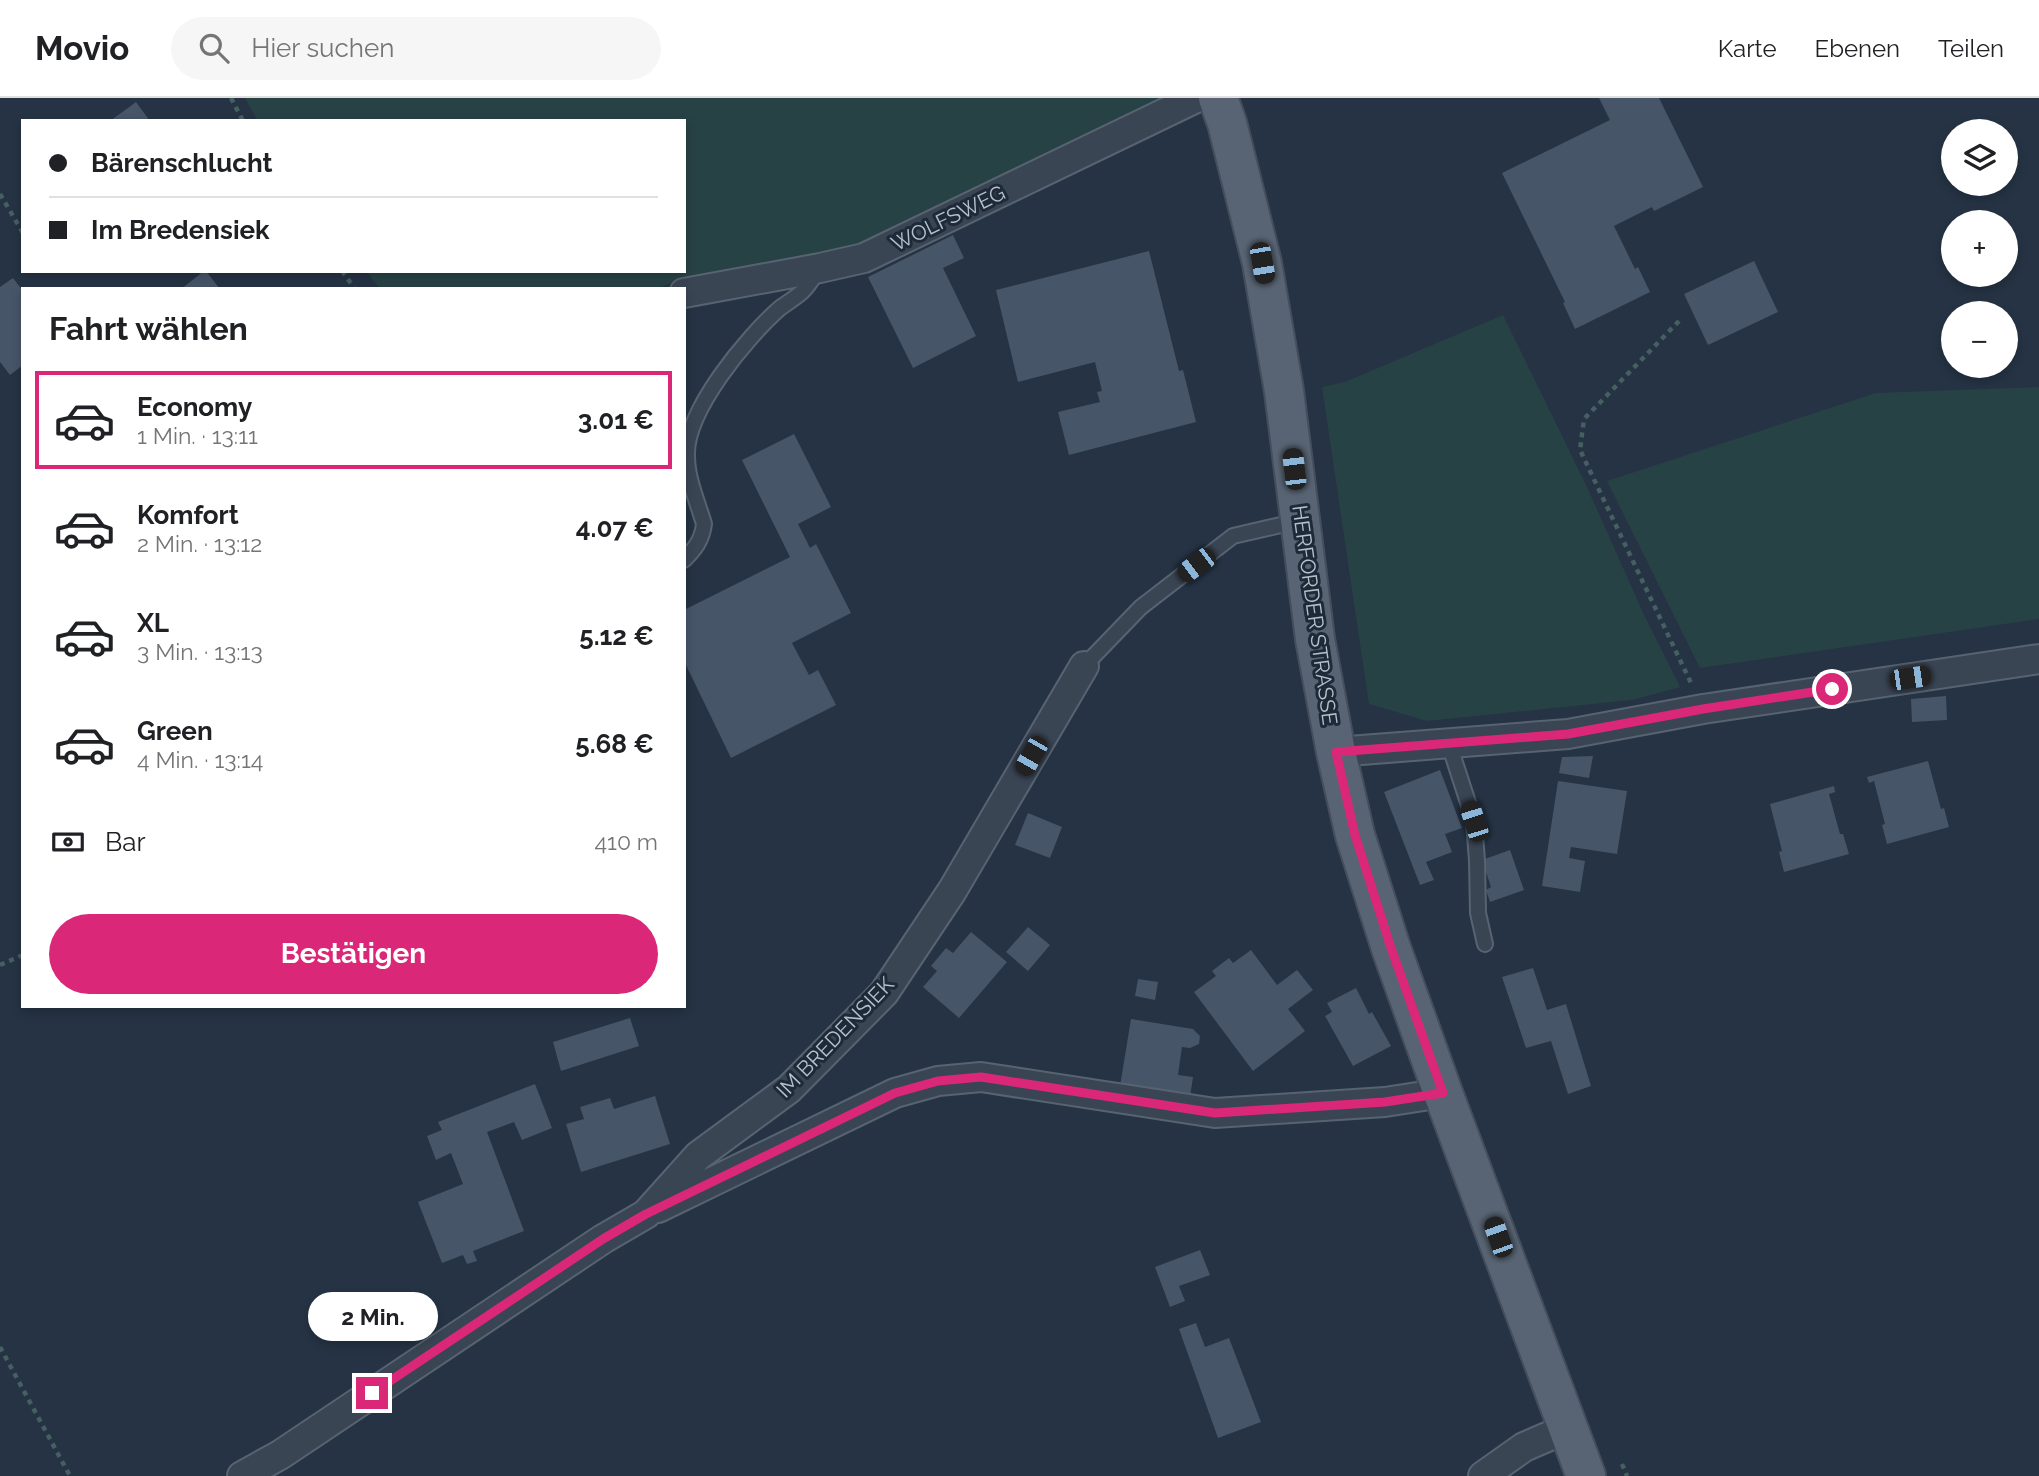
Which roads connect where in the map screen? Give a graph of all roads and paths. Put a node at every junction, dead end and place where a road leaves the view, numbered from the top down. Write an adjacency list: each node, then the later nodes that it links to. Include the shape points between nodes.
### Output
1 (231, 98): 4 (path)
2 (1196, 98): 7 (street, WOLFSWEG, via 864,258)
3 (1218, 98): 10 (main road, HERFORDER STRASSE, via 1262,263)
4 (242, 119)
5 (0, 194): 6 (path)
6 (21, 230)
7 (820, 268): 8 (street, WOLFSWEG); 11 (lane, via 803,292 779,309 731,363 693,425 687,457 704,524 703,535)
8 (686, 293)
9 (1679, 321): 14 (path, via 1584,419 1580,450)
10 (1300, 521): 13 (lane, via 1233,537 1141,607); 16 (main road, HERFORDER STRASSE)
11 (686, 558)
12 (2039, 659): 14 (street)
13 (1084, 666): 21 (street, IM BREDENSIEK, via 952,891 884,993 789,1089 698,1156)
14 (1703, 709): 15 (street, via 1568,734)
15 (1449, 744): 16 (street); 17 (lane, via 1474,821 1478,913)
16 (1336, 752): 20 (main road, HERFORDER STRASSE, via 1355,835)
17 (1486, 944)
18 (21, 956): 19 (path)
19 (0, 965)
20 (1443, 1093): 21 (street, via 1385,1102 1215,1113 981,1077 938,1081 895,1093); 23 (main road, HERFORDER STRASSE)
21 (646, 1214): 25 (street, IM BREDENSIEK)
22 (0, 1347): 24 (path)
23 (1568, 1428): 26 (street, via 1524,1447); 27 (main road, HERFORDER STRASSE)
24 (70, 1476)
25 (242, 1476)
26 (1483, 1476)
27 (1586, 1476)

